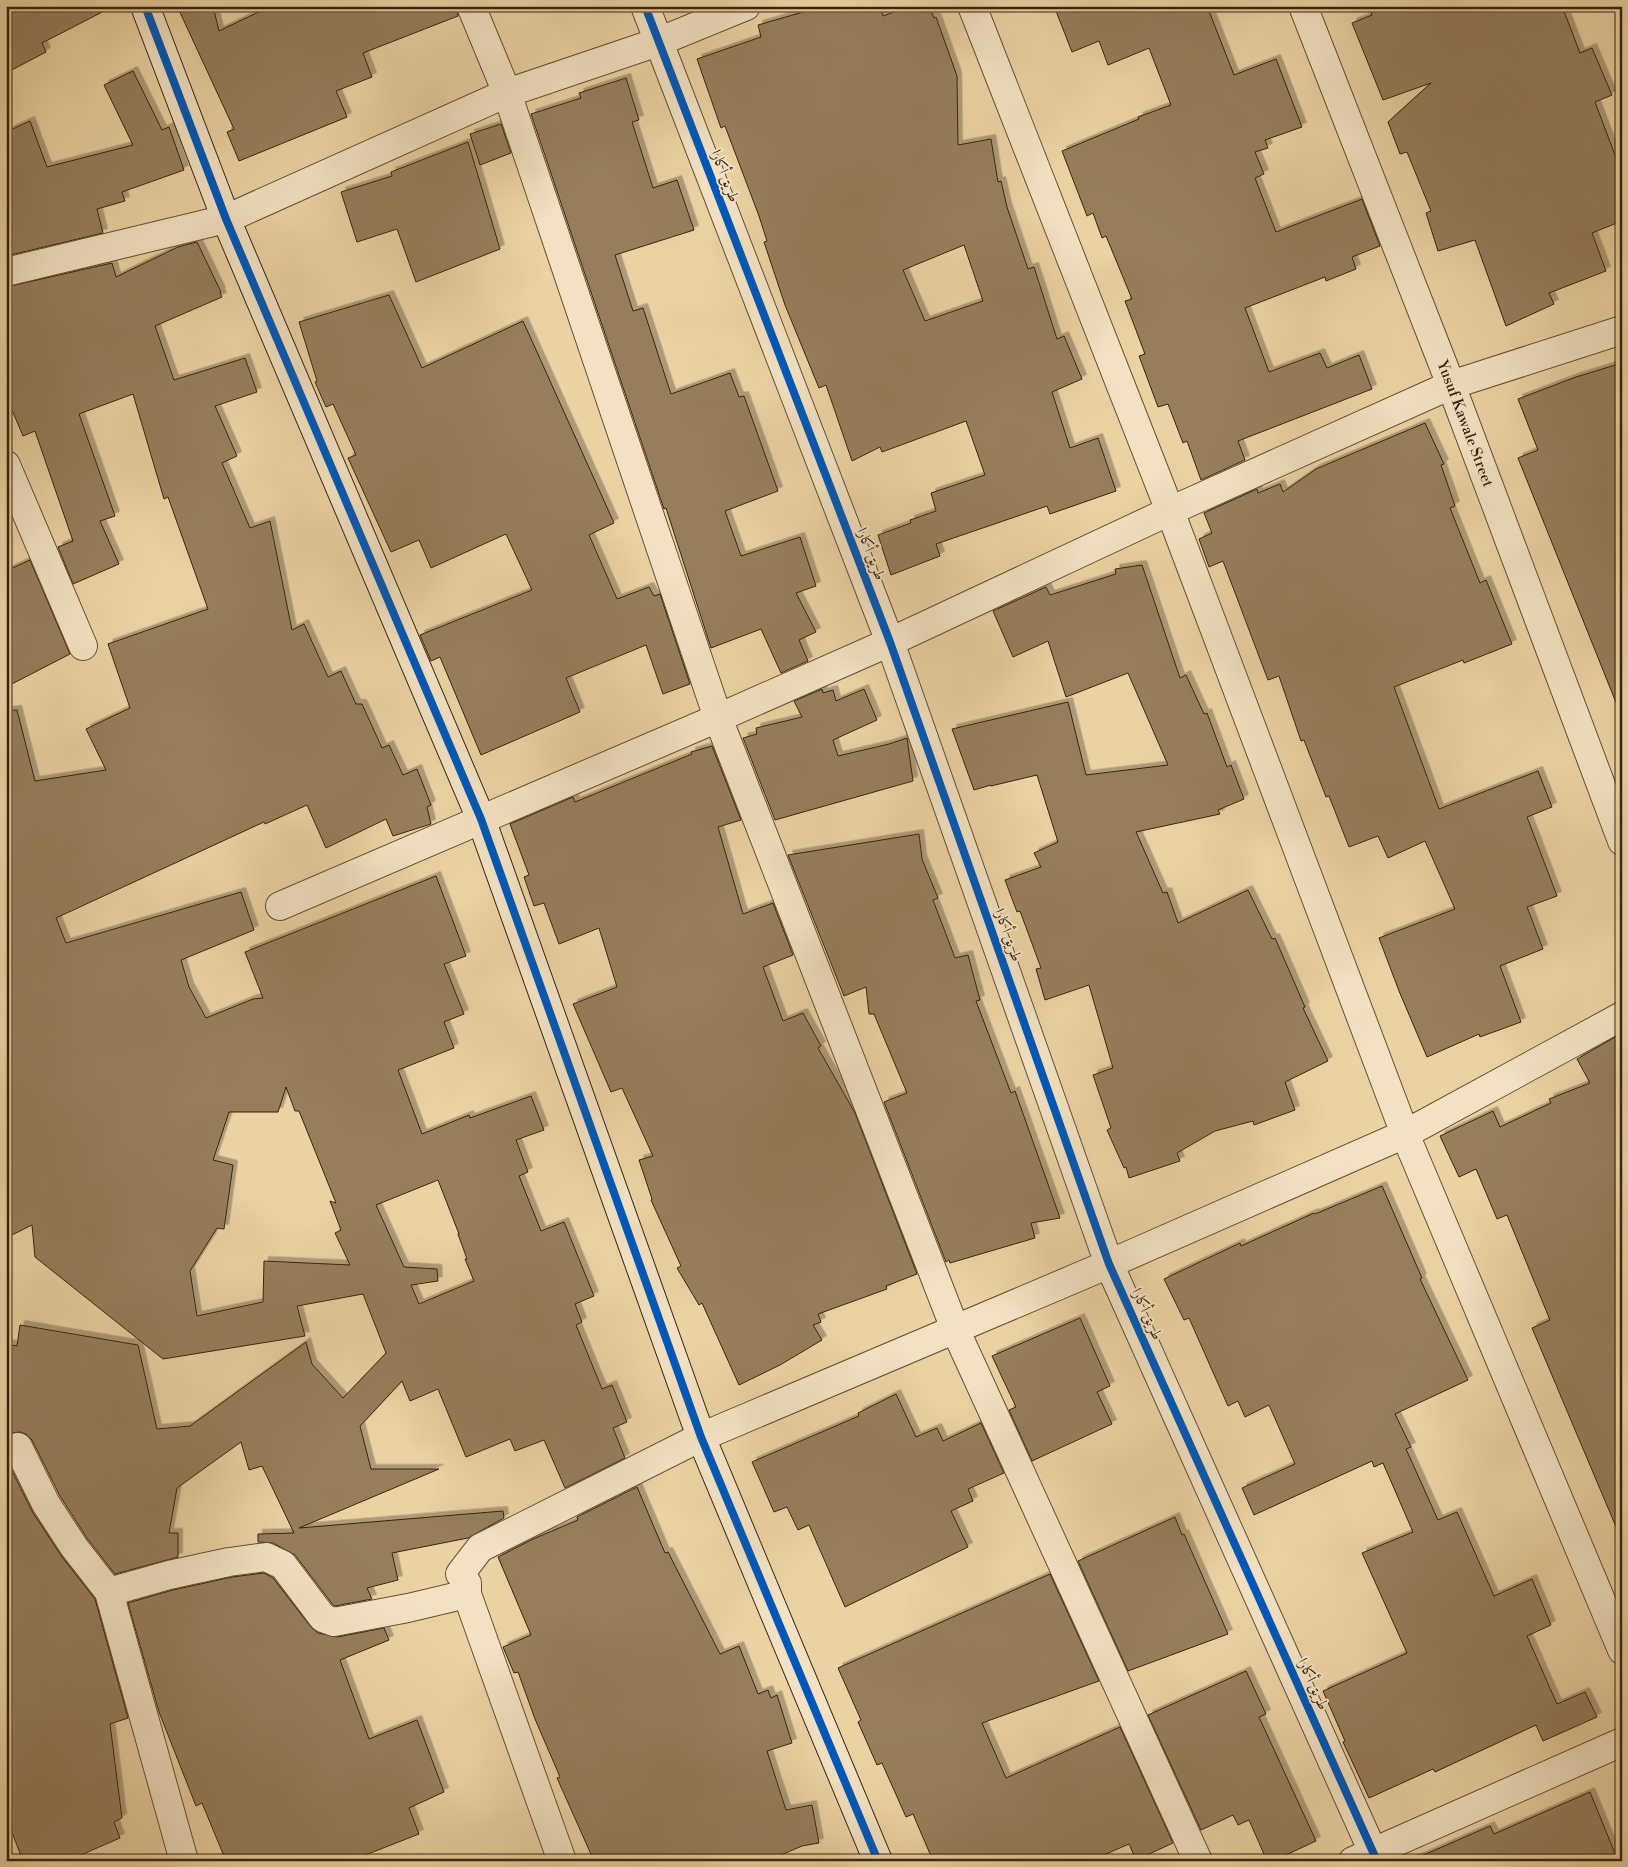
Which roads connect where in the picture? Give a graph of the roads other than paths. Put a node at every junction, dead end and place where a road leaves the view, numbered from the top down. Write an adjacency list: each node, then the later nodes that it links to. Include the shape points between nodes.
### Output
1 (145, 6): 9 (street)
2 (471, 6): 8 (street)
3 (645, 6): 7 (street, طريق أكارا)
4 (746, 6): 7 (street)
5 (972, 6): 14 (street)
6 (1302, 6): 12 (street, Yusuf Kawale Street)
7 (658, 42): 8 (street); 15 (street, طريق أكارا)
8 (507, 93): 9 (street); 17 (street)
9 (226, 219): 10 (street); 18 (street)
10 (6, 272)
11 (1622, 330): 12 (street)
12 (1451, 384): 14 (street); 19 (street, Yusuf Kawale Street)
13 (6, 465): 16 (street)
14 (1170, 511): 15 (street); 22 (street)
15 (890, 642): 17 (street); 23 (street, طريق أكارا)
16 (83, 646)
17 (718, 718): 18 (street); 24 (street)
18 (481, 819): 20 (street); 25 (street)
19 (1622, 841)
20 (280, 906)
21 (1622, 1016): 22 (street)
22 (1405, 1134): 23 (street); 29 (street)
23 (1109, 1264): 24 (street); 31 (street, طريق أكارا)
24 (955, 1329): 25 (street); 35 (street)
25 (701, 1437): 28 (street, via 480,1548 460,1574 467,1583); 34 (street)
26 (18, 1447): 27 (street, via 46,1504)
27 (108, 1592): 28 (street, via 169,1574 266,1557 283,1564 323,1618 334,1622); 32 (street)
28 (467, 1594): 33 (street)
29 (1622, 1650)
30 (1622, 1742): 31 (street)
31 (1368, 1858)
32 (184, 1861)
33 (562, 1861)
34 (878, 1861)
35 (1198, 1861)

